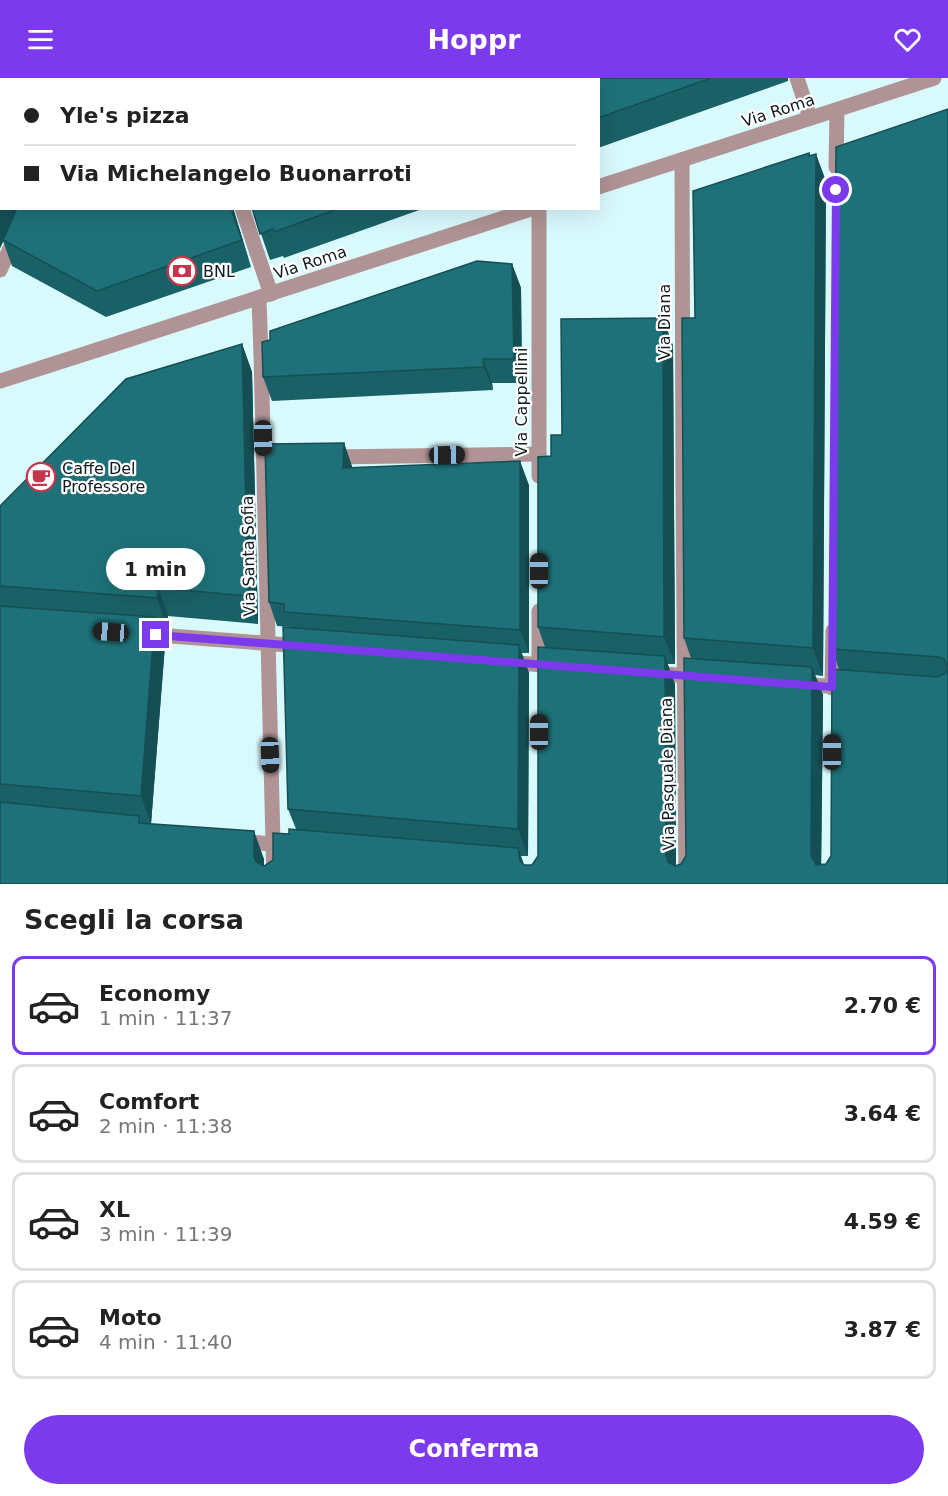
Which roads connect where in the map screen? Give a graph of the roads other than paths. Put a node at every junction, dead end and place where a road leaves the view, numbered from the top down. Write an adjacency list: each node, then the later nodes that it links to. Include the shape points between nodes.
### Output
1 (797, 78): 4 (street)
2 (934, 78): 3 (street, Via Roma)
3 (837, 110): 4 (street, Via Roma); 6 (street)
4 (810, 118): 5 (street, Via Roma)
5 (682, 160): 7 (street, Via Roma); 17 (street, Via Diana)
6 (836, 179)
7 (600, 186)
8 (27, 210): 12 (street)
9 (243, 210): 13 (street, Via Santa Sofia, via 257,253)
10 (528, 210): 13 (street, Via Roma)
11 (539, 210): 15 (street, Via Cappellini)
12 (0, 270)
13 (265, 296): 14 (street, Via Roma); 22 (street, Via Santa Sofia, via 261,354 269,458)
14 (0, 381)
15 (539, 454): 16 (street); 18 (street, Via Cappellini)
16 (309, 458)
17 (683, 483): 28 (street, Via Pasquale Diana)
18 (539, 489)
19 (539, 594): 26 (street)
20 (833, 616): 32 (street)
21 (128, 633): 22 (street)
22 (268, 643): 23 (street); 34 (street, Via Santa Sofia)
23 (315, 647)
24 (492, 661): 26 (street)
25 (572, 667): 26 (street)
26 (539, 670)
27 (639, 672): 28 (street)
28 (683, 675): 29 (street); 37 (street, Via Pasquale Diana)
29 (718, 678)
30 (787, 683): 32 (street)
31 (867, 689): 32 (street)
32 (832, 692)
33 (225, 840): 34 (street)
34 (273, 844): 35 (street); 36 (street, Via Santa Sofia)
35 (307, 847)
36 (274, 884)
37 (686, 884)

